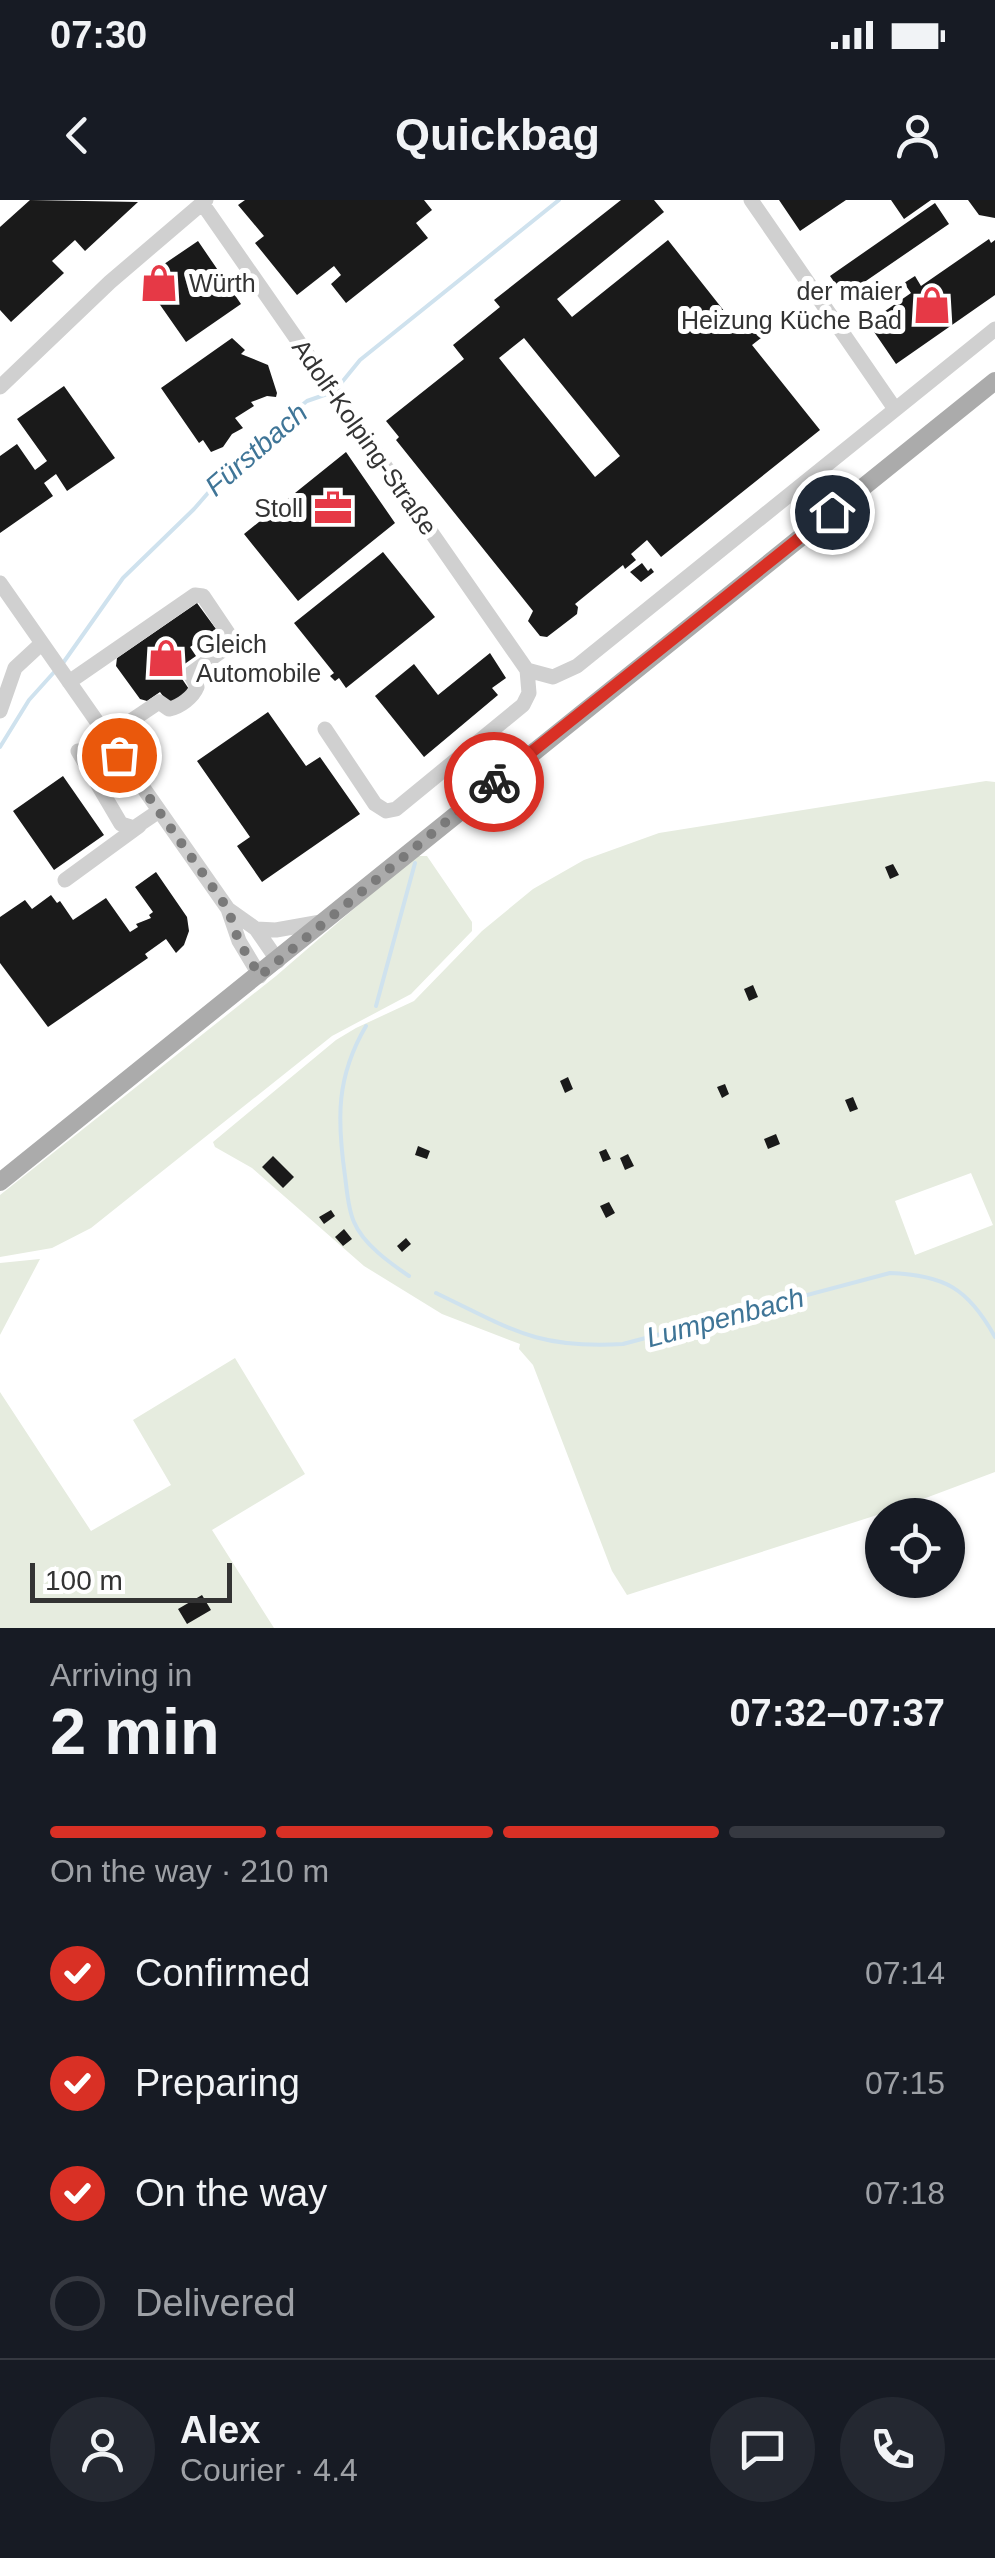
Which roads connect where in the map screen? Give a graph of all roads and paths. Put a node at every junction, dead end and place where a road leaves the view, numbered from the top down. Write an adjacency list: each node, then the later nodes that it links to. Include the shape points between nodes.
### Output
1 (751, 200): 6 (street)
2 (204, 202): 5 (street); 9 (street, Adolf-Kolping-Straße)
3 (995, 329): 6 (street)
4 (995, 381): 19 (main road)
5 (0, 387)
6 (895, 408): 9 (street, via 576,666 553,677)
7 (0, 582): 8 (street)
8 (46, 649): 10 (street); 11 (street, via 15,668)
9 (527, 670): 12 (street, via 523,705 392,811 375,804)
10 (69, 681): 13 (street); 13 (street, via 195,594 204,596 234,642 190,674 195,694 170,710 159,702)
11 (0, 712)
12 (324, 729)
13 (107, 737): 15 (street)
14 (78, 751): 16 (street, via 121,824)
15 (159, 811): 16 (street); 18 (street)
16 (139, 826): 17 (street)
17 (65, 880)
18 (228, 909): 20 (street); 22 (street)
19 (326, 920): 20 (street); 21 (main road)
20 (256, 928): 21 (street)
21 (278, 962): 22 (main road)
22 (260, 976): 23 (main road)
23 (0, 1182)

